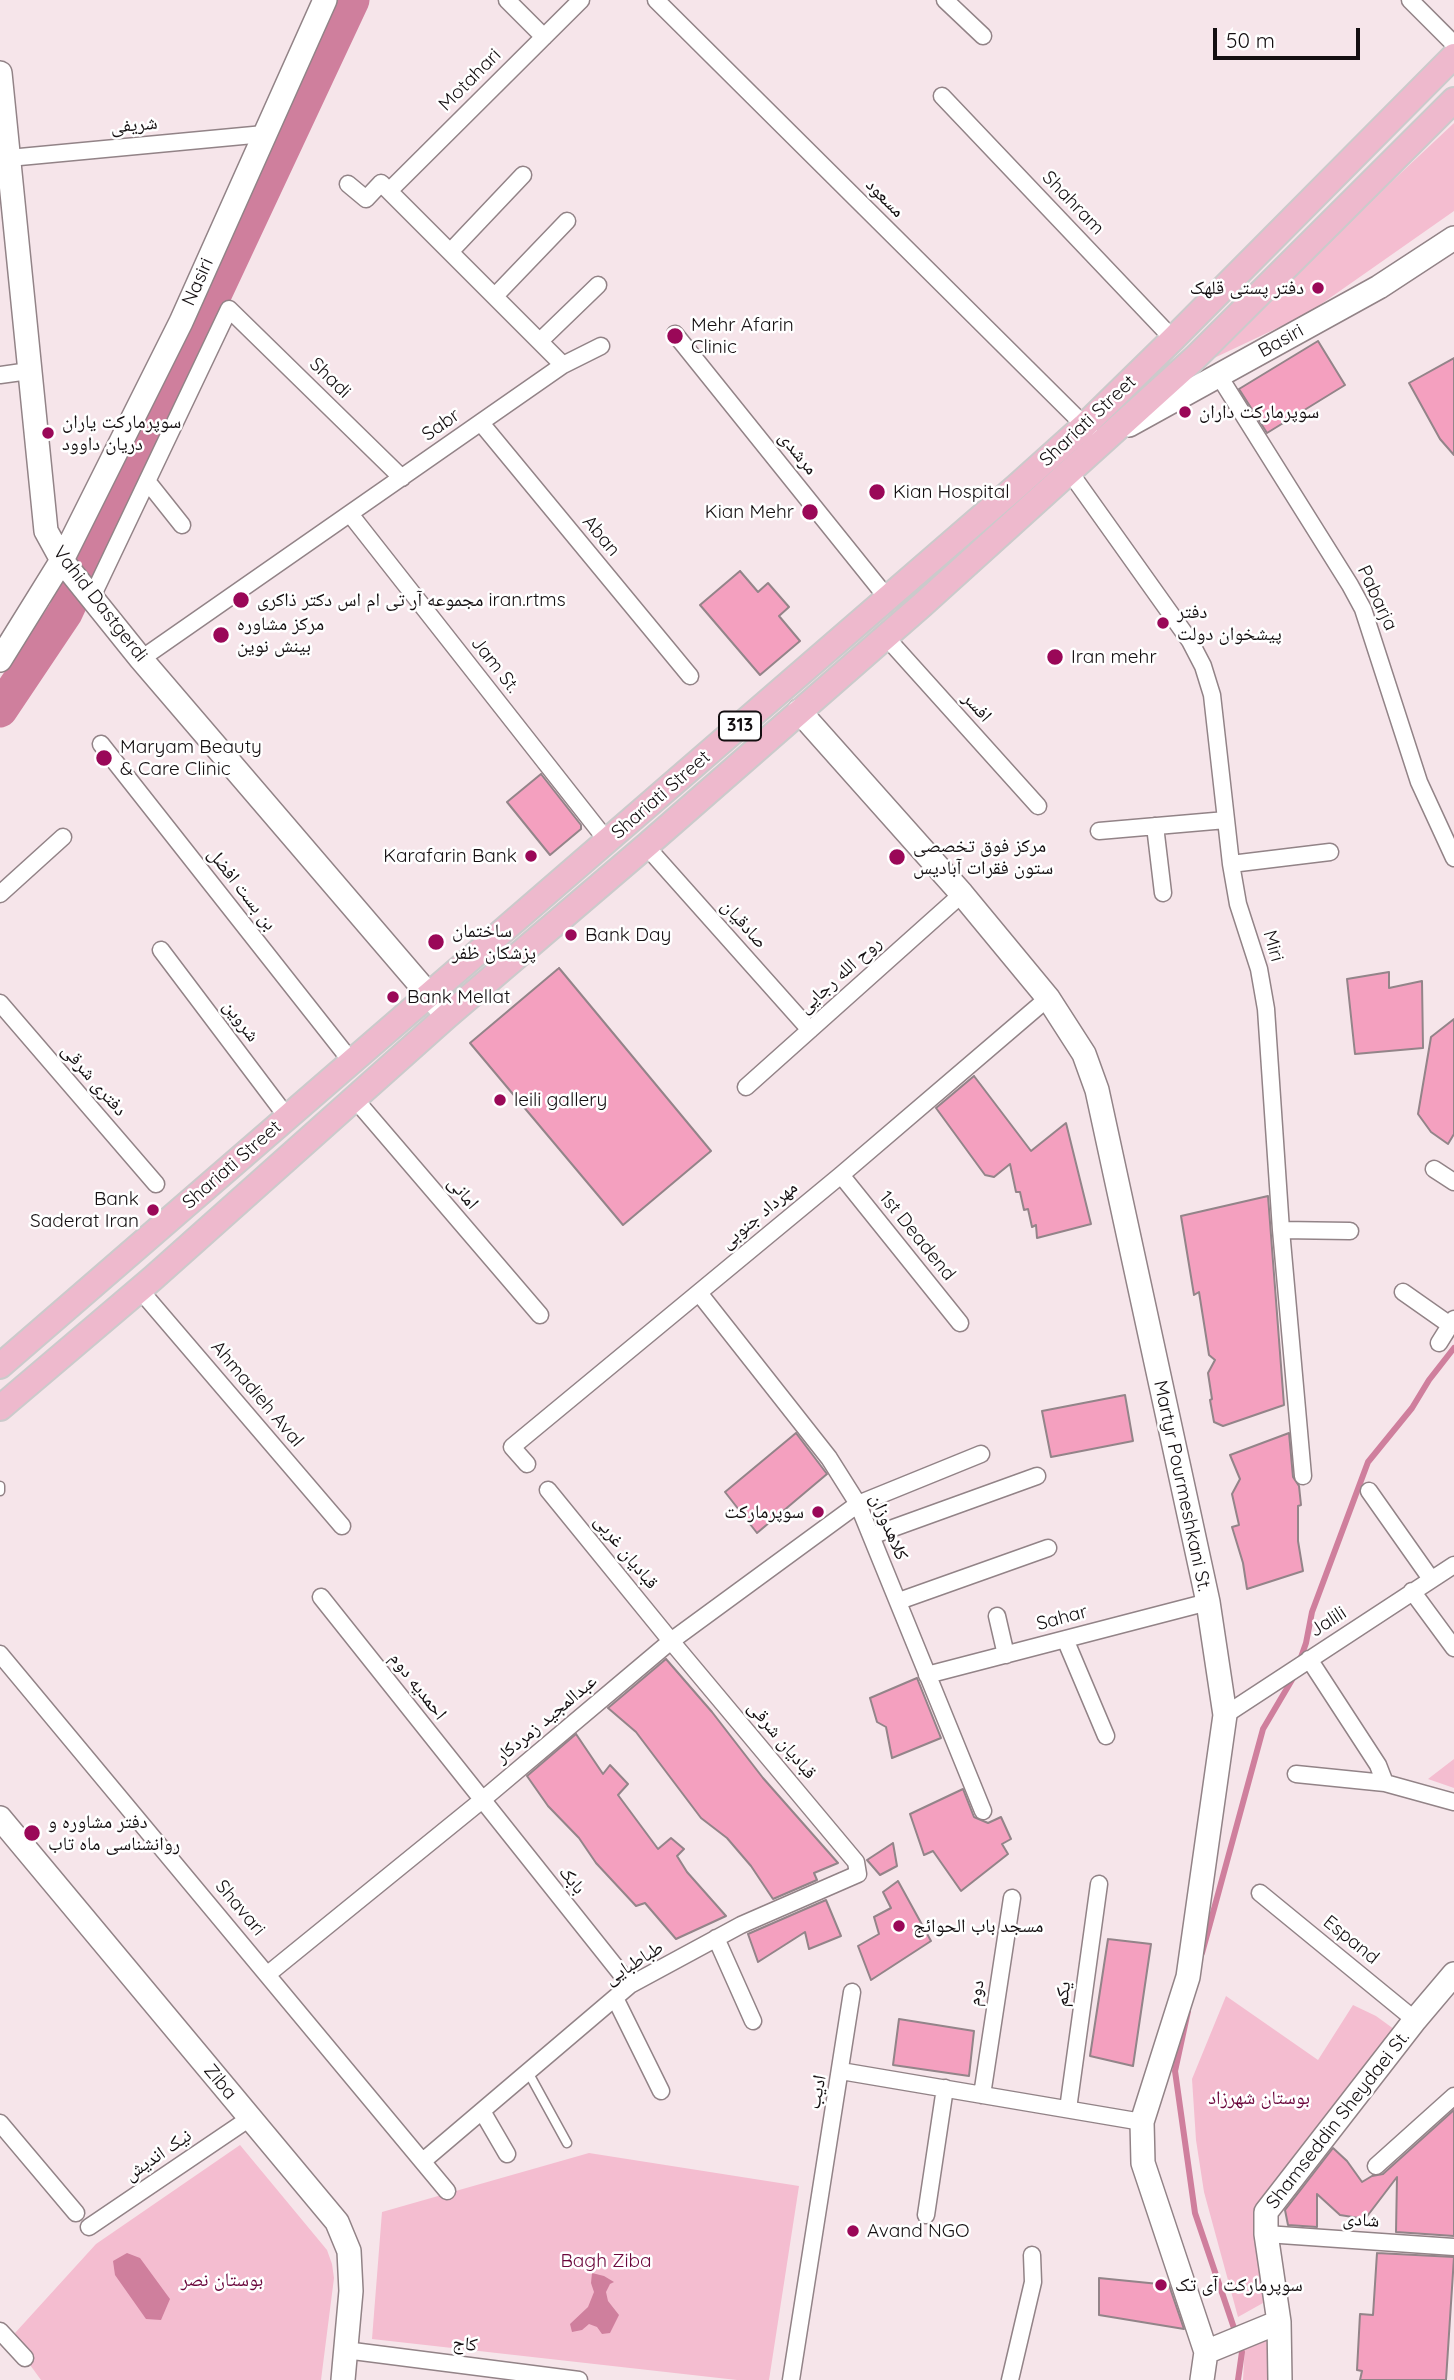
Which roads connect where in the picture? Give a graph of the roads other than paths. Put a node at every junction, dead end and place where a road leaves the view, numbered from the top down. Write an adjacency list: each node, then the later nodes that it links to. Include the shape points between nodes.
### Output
1 (325, 0): 14 (street, Nasiri)
2 (506, 0): 8 (street)
3 (581, 0): 8 (street, Motahari)
4 (656, 0): 34 (street, مسعود)
5 (945, 0): 7 (street)
6 (1410, 0): 9 (street)
7 (983, 36)
8 (544, 37): 18 (street, Motahari)
9 (1454, 44)
10 (1454, 56): 26 (main road, Shariati Street / 313)
11 (0, 73): 15 (street, Vahid Dastgerdi)
12 (942, 96): 26 (street, Shahram)
13 (1454, 100): 34 (main road, Shariati Street / 313, via 1195,358)
14 (264, 134): 15 (street, شریفی); 40 (street, Nasiri, via 181,322)
15 (9, 158): 30 (street, Vahid Dastgerdi)
16 (523, 176): 21 (street)
17 (348, 184): 18 (street, via 366,199 381,183)
18 (390, 191): 21 (street)
19 (567, 221): 23 (street)
20 (1454, 238): 32 (street, Basiri, via 1379,287)
21 (450, 252): 23 (street)
22 (598, 285): 27 (street)
23 (495, 296): 27 (street)
24 (229, 309): 36 (street, Shadi); 37 (street, Nasiri)
25 (675, 334): 41 (street, مرشدی)
26 (1173, 339): 34 (main road, Shariati Street / 313)
27 (540, 341): 29 (street)
28 (601, 346): 29 (street, Sabr)
29 (563, 365): 33 (street, Sabr)
30 (29, 371): 31 (street); 40 (street, Vahid Dastgerdi, via 46,531)
31 (0, 375)
32 (1219, 376): 34 (street, Basiri); 56 (street, Pabarja, via 1363,609 1419,782)
33 (481, 423): 36 (street, Sabr); 45 (street, Aban)
34 (1096, 436): 35 (main road, Shariati Street / 313); 41 (main road, Shariati Street / 313)
35 (1069, 471): 42 (main road, Shariati Street / 313); 49 (street, Miri, via 1203,666 1212,695)
36 (402, 478): 38 (street, Sabr)
37 (147, 481): 39 (street); 40 (street, Nasiri)
38 (350, 514): 43 (street, Sabr); 53 (street, Jam St.)
39 (182, 525)
40 (77, 579): 43 (street, Vahid Dastgerdi); 44 (street)
41 (888, 599): 53 (main road, Shariati Street / 313)
42 (885, 636): 46 (main road, Shariati Street / 313); 48 (street, افسر)
43 (141, 659): 62 (street, Vahid Dastgerdi)
44 (0, 660)
45 (690, 676)
46 (799, 712): 54 (main road, Shariati Street / 313); 60 (street, Martyr Pourmeshkani St.)
47 (101, 744): 69 (street, بن بست افضل)
48 (1038, 806)
49 (1226, 820): 50 (street); 57 (street, Miri)
50 (1155, 826): 51 (street); 58 (street)
51 (1099, 831)
52 (63, 836): 59 (street)
53 (608, 842): 63 (main road, Shariati Street / 313)
54 (646, 846): 67 (main road, Shariati Street / 313); 68 (street, صادقیان)
55 (1330, 852): 57 (street)
56 (1454, 859)
57 (1231, 864): 79 (street, Miri, via 1266,1009)
58 (1163, 893)
59 (0, 894)
60 (961, 894): 64 (street, Martyr Pourmeshkani St.); 68 (street, روح الله رجایی)
61 (161, 950): 72 (street, شروین)
62 (397, 956): 63 (street, Vahid Dastgerdi); 66 (street, via 409,990)
63 (429, 994): 66 (main road, Shariati Street / 313); 67 (street, Vahid Dastgerdi)
64 (1048, 998): 74 (street, مهرداد جنوبی); 105 (street, Martyr Pourmeshkani St., via 1084,1054 1097,1090)
65 (0, 1003): 77 (street, دفتری شرقی)
66 (408, 1012): 69 (main road, Shariati Street / 313)
67 (447, 1016): 71 (main road, Shariati Street / 313)
68 (810, 1030): 70 (street, روح الله رجایی)
69 (351, 1061): 72 (main road, Shariati Street / 313)
70 (746, 1087)
71 (354, 1098): 78 (main road, Shariati Street / 313); 84 (street, امانی)
72 (287, 1117): 76 (main road, Shariati Street / 313)
73 (1434, 1169): 75 (street)
74 (841, 1175): 82 (street, مهرداد جنوبی); 85 (street, 1st Deadend)
75 (1454, 1182)
76 (210, 1183): 78 (main road); 88 (main road, Shariati Street / 313)
77 (156, 1184)
78 (231, 1209): 81 (main road, Shariati Street / 313)
79 (1281, 1230): 80 (street); 93 (street, Miri)
80 (1350, 1231)
81 (140, 1290): 89 (main road, Shariati Street / 313); 97 (street, Ahmadieh Aval)
82 (699, 1293): 91 (street, مهرداد جنوبی, via 512,1447); 96 (street, کلاهدوزان, via 829,1458)
83 (1403, 1293): 86 (street)
84 (540, 1315)
85 (960, 1322)
86 (1452, 1322): 87 (street)
87 (1439, 1343)
88 (0, 1366)
89 (0, 1408)
90 (981, 1454): 96 (street, عبدالمجید زمردکار)
91 (527, 1464)
92 (1037, 1476): 98 (street)
93 (1303, 1476)
94 (548, 1490): 108 (street, قبادیان غربی)
95 (1369, 1491): 101 (street)
96 (858, 1504): 98 (street, کلاهدوزان); 108 (street, عبدالمجید زمردکار)
97 (342, 1526)
98 (872, 1536): 104 (street, کلاهدوزان)
99 (1048, 1548): 104 (street)
100 (1454, 1564): 101 (street, Jalili)
101 (1431, 1580): 102 (street, Jalili)
102 (1412, 1591): 109 (street); 112 (street, Jalili)
103 (321, 1597): 118 (street, احمدیه دوم)
104 (899, 1601): 113 (street, کلاهدوزان)
105 (1208, 1602): 107 (street, Sahar); 114 (street, Martyr Pourmeshkani St.)
106 (998, 1616): 111 (street)
107 (1065, 1639): 111 (street, Sahar); 115 (street)
108 (671, 1641): 118 (street, عبدالمجید زمردکار); 122 (street, قبادیان شرقی)
109 (1454, 1648)
110 (0, 1654): 127 (street, Shavari)
111 (1006, 1655): 113 (street, Sahar)
112 (1308, 1659): 114 (street, Jalili); 117 (street, via 1378,1765)
113 (927, 1675): 120 (street, کلاهدوزان)
114 (1225, 1715): 143 (street, Martyr Pourmeshkani St., via 1188,1978)
115 (1106, 1736)
116 (1296, 1774): 117 (street)
117 (1385, 1783): 119 (street)
118 (481, 1801): 127 (street, عبدالمجید زمردکار); 129 (street, بابک)
119 (1454, 1802)
120 (982, 1811)
121 (0, 1818): 142 (street, Ziba)
122 (858, 1868): 126 (street, طباطبایی, via 858,1874)
123 (1099, 1884): 140 (street, یکم)
124 (1261, 1893): 132 (street, Espand)
125 (1012, 1898): 138 (street, دوم)
126 (716, 1938): 129 (street, طباطبایی); 133 (street)
127 (268, 1974): 147 (street, Shavari)
128 (1451, 1984): 132 (street, Shamseddin Sheydaei St.)
129 (630, 1985): 131 (street, طباطبایی)
130 (852, 1992): 134 (street)
131 (615, 1998): 135 (street, طباطبایی); 137 (street)
132 (1415, 2020): 153 (street, Shamseddin Sheydaei St., via 1266,2212)
133 (753, 2021)
134 (841, 2071): 136 (street, ادیب); 163 (street, ادیب)
135 (528, 2072): 141 (street, طباطبایی); 145 (lane)
136 (946, 2088): 138 (street, ادیب); 151 (street)
137 (660, 2091)
138 (982, 2095): 140 (street, ادیب)
139 (1454, 2096): 148 (street)
140 (1068, 2109): 143 (street, ادیب)
141 (482, 2111): 146 (street); 147 (street, طباطبایی)
142 (250, 2118): 152 (street, نیک اندیش); 158 (street, Ziba, via 337,2222 349,2251 351,2291)
143 (1142, 2122): 159 (street, Martyr Pourmeshkani St., via 1143,2163)
144 (0, 2123): 150 (street)
145 (567, 2143)
146 (507, 2154)
147 (423, 2161): 149 (street, Shavari)
148 (1376, 2166)
149 (447, 2191)
150 (76, 2213)
151 (926, 2215)
152 (89, 2227)
153 (1266, 2234): 154 (street, شادی); 156 (street, Shamseddin Sheydaei St.)
154 (1454, 2247)
155 (1032, 2255): 164 (street, via 1033,2283)
156 (1279, 2322): 159 (street); 166 (street, Shamseddin Sheydaei St.)
157 (0, 2331): 160 (street)
158 (345, 2350): 161 (street, Ziba); 162 (street, کاج)
159 (1206, 2352): 165 (street)
160 (25, 2358)
161 (343, 2380)
162 (579, 2380)
163 (791, 2380)
164 (1010, 2380)
165 (1202, 2380)
166 (1280, 2380)

